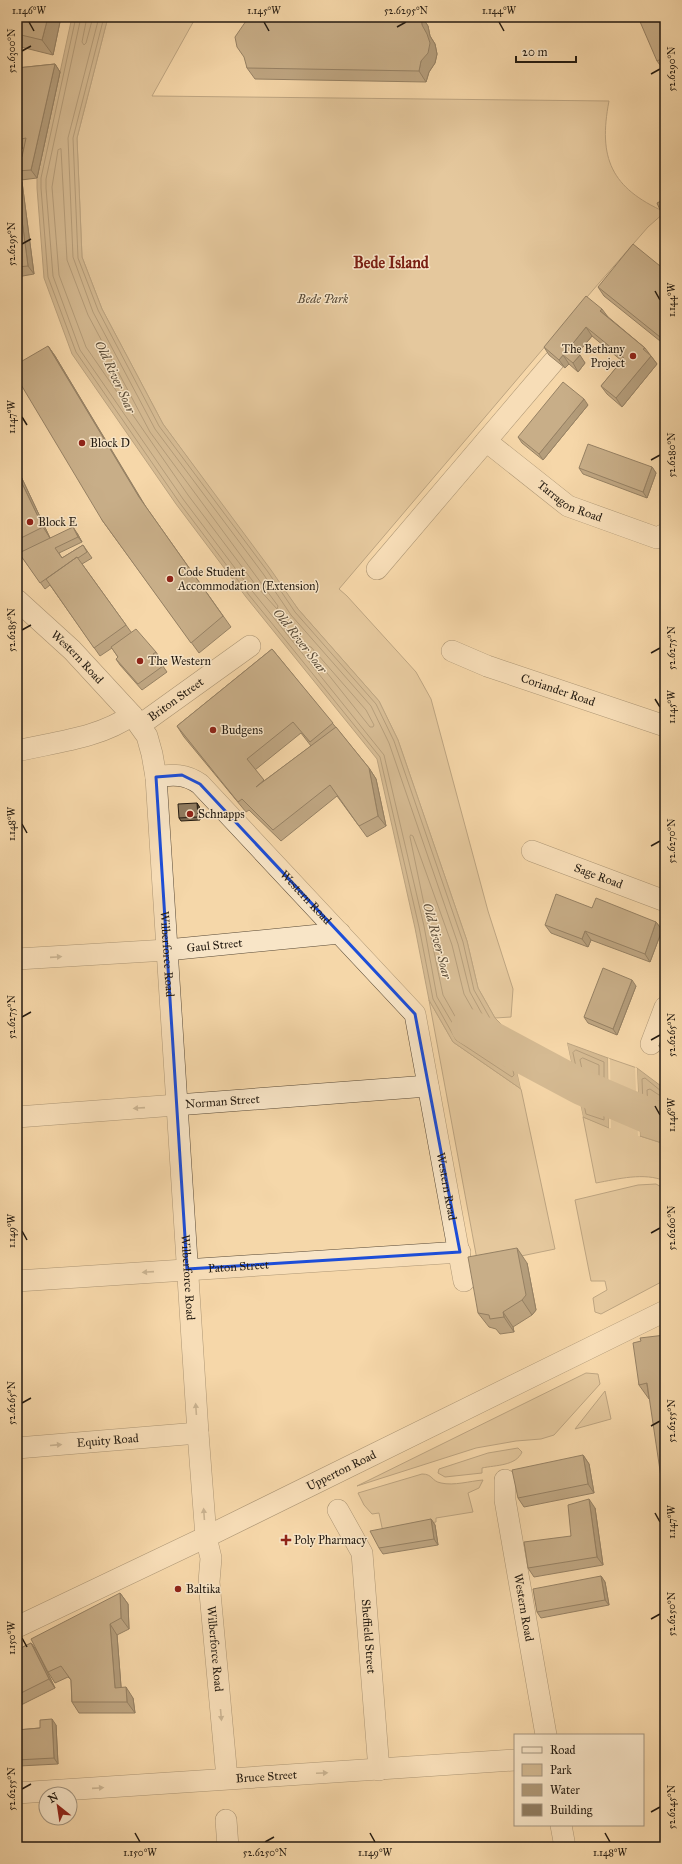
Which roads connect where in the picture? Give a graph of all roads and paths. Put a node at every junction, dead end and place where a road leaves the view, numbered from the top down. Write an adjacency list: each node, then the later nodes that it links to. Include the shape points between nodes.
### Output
1 (554, 362): 2 (street)
2 (486, 441): 3 (street, Tarragon Road, via 568,506 658,538); 4 (street)
3 (665, 534)
4 (377, 569)
5 (17, 600): 8 (street, Western Road, via 72,650)
6 (250, 646): 8 (street, Briton Street)
7 (452, 651): 9 (street, Coriander Road, via 487,666)
8 (136, 720): 10 (street, Briton Street, via 122,722 103,731); 11 (street, Western Road, via 147,736)
9 (665, 726)
10 (17, 751)
11 (156, 777): 14 (street, Western Road, via 182,775 200,784); 15 (street, Wilberforce Road)
12 (532, 851): 13 (street, Sage Road)
13 (665, 901)
14 (340, 933): 15 (street, Gaul Street); 19 (street, Western Road, via 415,1014)
15 (167, 950): 16 (street, Gaul Street, one-way to 15); 20 (street, Wilberforce Road)
16 (17, 959)
17 (665, 1007): 18 (street)
18 (651, 1044)
19 (428, 1086): 20 (street, Norman Street); 22 (street, Western Road)
20 (178, 1106): 21 (street, Norman Street, one-way to 21); 23 (street, Wilberforce Road)
21 (17, 1117)
22 (460, 1252): 23 (street, Paton Street); 25 (street, Western Road)
23 (187, 1269): 24 (street, Paton Street, one-way to 24); 27 (street, Wilberforce Road, one-way to 23)
24 (17, 1281)
25 (464, 1281)
26 (665, 1311): 31 (street, Upperton Road)
27 (198, 1433): 28 (street, Equity Road, one-way to 27); 31 (street, Wilberforce Road, one-way to 27)
28 (17, 1448)
29 (505, 1480): 33 (street, Western Road, via 505,1500)
30 (338, 1510): 35 (street, Sheffield Street, via 362,1553)
31 (206, 1538): 32 (street, Upperton Road); 36 (street, Wilberforce Road, one-way to 36, via 211,1558 209,1582)
32 (17, 1627)
33 (546, 1734)
34 (514, 1760): 35 (street, Bruce Street)
35 (379, 1770): 36 (street, Bruce Street, one-way to 35)
36 (227, 1778): 37 (street, Bruce Street, one-way to 36)
37 (17, 1792)
38 (226, 1820): 40 (street)
39 (561, 1826): 41 (street)
40 (228, 1847)
41 (565, 1847)

